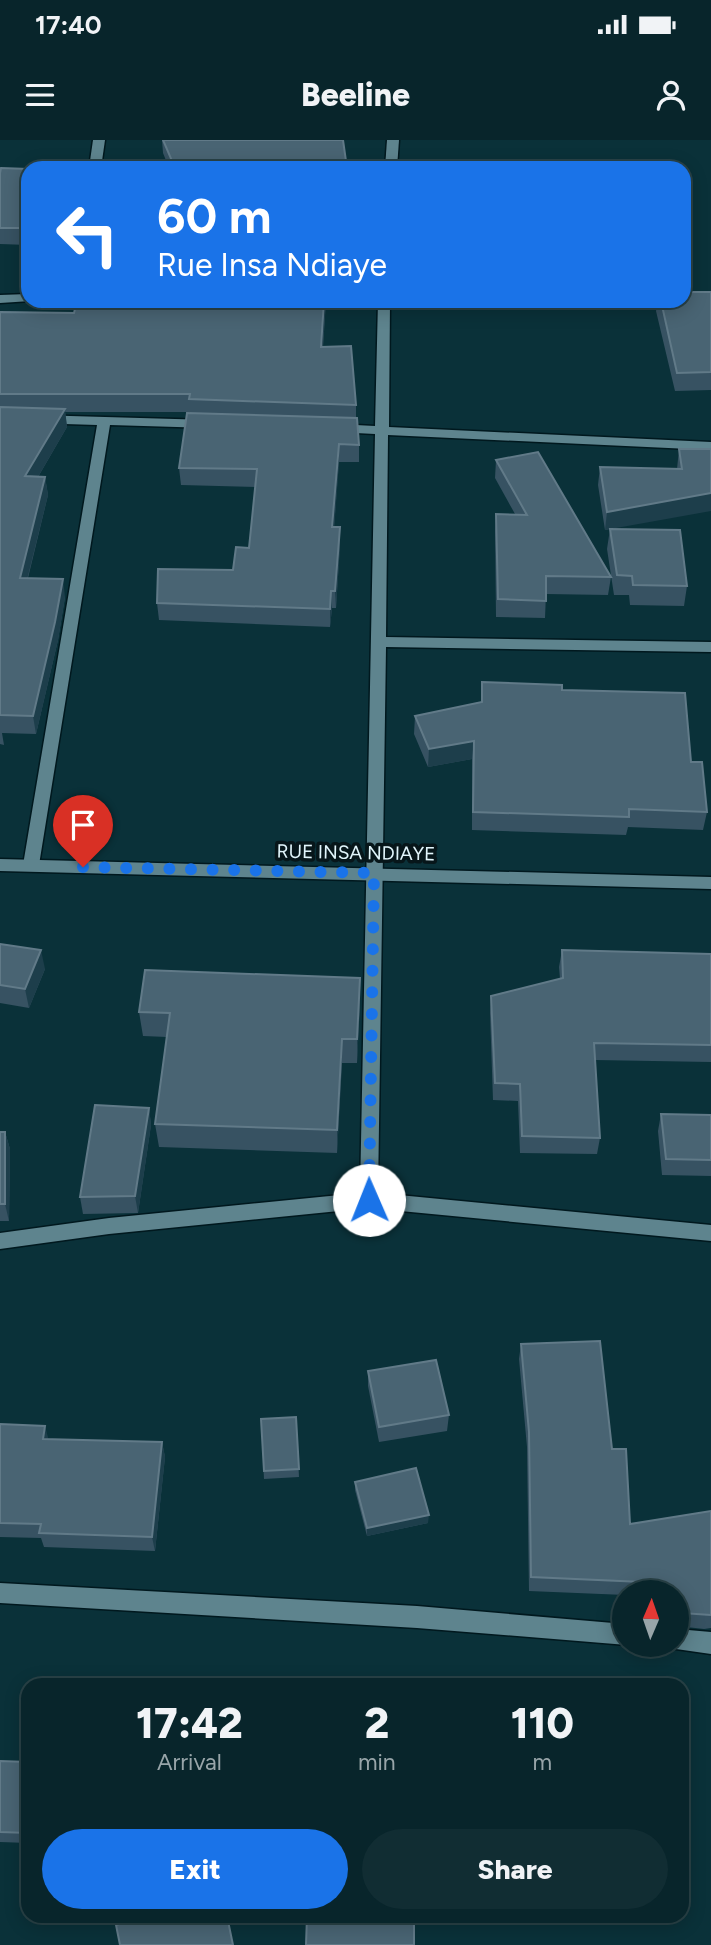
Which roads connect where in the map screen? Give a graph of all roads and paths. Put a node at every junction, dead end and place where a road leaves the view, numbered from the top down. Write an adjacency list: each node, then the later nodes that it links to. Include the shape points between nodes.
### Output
1 (99, 140): 3 (street)
2 (393, 140): 4 (street)
3 (96, 161)
4 (392, 161)
5 (21, 298): 6 (street)
6 (0, 299)
7 (384, 308): 12 (street)
8 (0, 418): 9 (street)
9 (104, 420): 10 (street); 17 (street)
10 (229, 424)
11 (326, 428): 12 (street)
12 (381, 430): 13 (street); 14 (street)
13 (711, 446)
14 (377, 642): 15 (street); 18 (street)
15 (711, 647)
16 (0, 865): 17 (street, RUE INSA NDIAYE)
17 (31, 866): 18 (street, RUE INSA NDIAYE)
18 (374, 873): 19 (street, RUE INSA NDIAYE); 20 (street)
19 (711, 883)
20 (369, 1200): 21 (street); 22 (street)
21 (711, 1233)
22 (0, 1241)
23 (0, 1593): 24 (street, via 417,1617)
24 (612, 1634)
25 (690, 1641): 26 (street)
26 (711, 1643)

